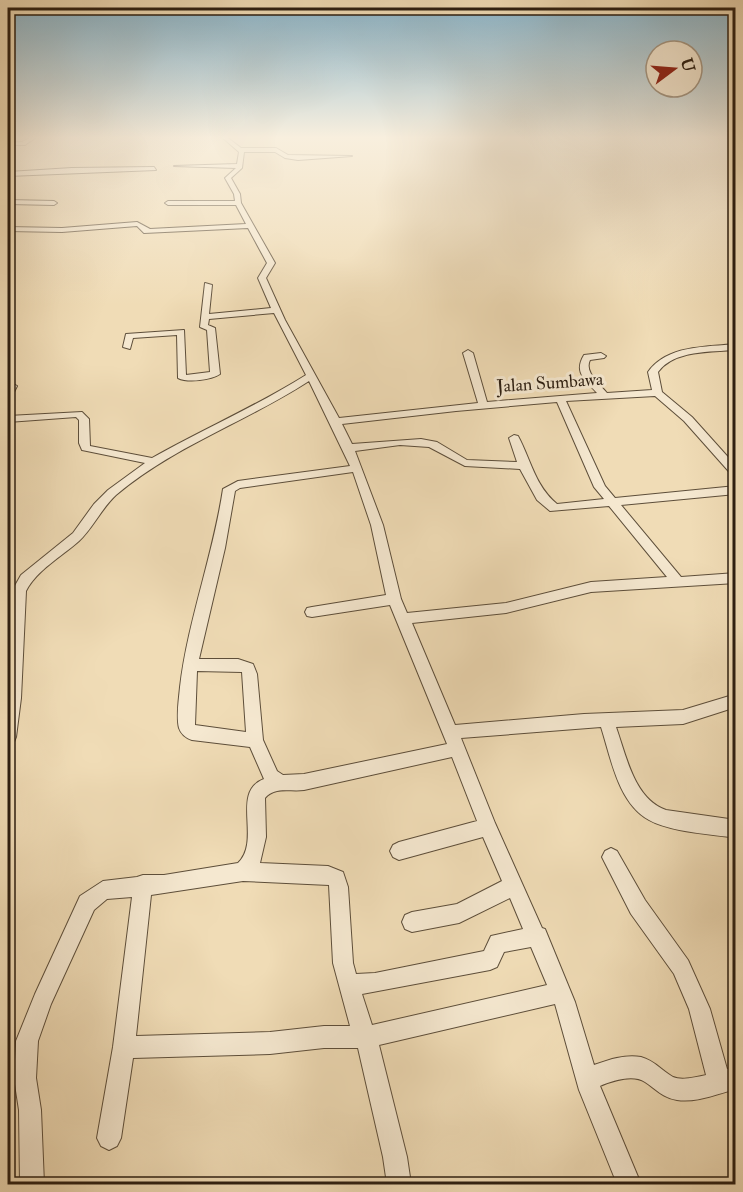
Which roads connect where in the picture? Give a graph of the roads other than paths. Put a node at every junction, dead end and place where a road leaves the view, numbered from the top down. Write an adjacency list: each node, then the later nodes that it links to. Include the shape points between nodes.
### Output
1 (237, 194): 5 (street)
2 (8, 202): 3 (street)
3 (54, 203)
4 (168, 203): 5 (street)
5 (238, 203): 6 (street)
6 (251, 225): 7 (street, via 144,231 137,224); 9 (street, via 271,265 262,276)
7 (9, 231)
8 (208, 285): 10 (street)
9 (277, 310): 10 (street); 16 (street)
10 (204, 322): 11 (street, via 199,330); 11 (street, via 210,328 215,372 211,375 182,376)
11 (181, 332): 12 (street, via 129,336)
12 (127, 347)
13 (735, 347): 18 (street, via 662,360 653,372)
14 (468, 353): 22 (street)
15 (602, 356): 20 (street, via 587,357 583,365)
16 (311, 376): 24 (street); 27 (street, via 272,401)
17 (12, 386): 19 (street)
18 (657, 393): 20 (street, Jalan Sumbawa); 30 (street, via 688,419)
19 (8, 396)
20 (604, 396): 21 (street, Jalan Sumbawa)
21 (560, 398): 22 (street, Jalan Sumbawa); 32 (street, via 600,487)
22 (483, 405): 24 (street, Jalan Sumbawa)
23 (8, 421): 27 (street, via 78,414 84,419 86,448)
24 (336, 422): 26 (street)
25 (514, 438): 28 (street)
26 (348, 448): 28 (street, via 427,442 465,463); 29 (street)
27 (153, 462): 42 (street, via 106,498 81,532 22,585 17,602)
28 (524, 466): 32 (street, via 540,497 550,507)
29 (357, 468): 35 (street, via 377,525); 38 (street, via 231,486)
30 (735, 473)
31 (735, 490): 32 (street)
32 (615, 502): 34 (street)
33 (735, 578): 34 (street)
34 (678, 582): 37 (street, via 591,587 506,608)
35 (394, 599): 36 (street); 37 (street)
36 (312, 612)
37 (402, 619): 41 (street)
38 (192, 665): 43 (street, via 248,668); 43 (street, via 189,731)
39 (735, 700): 40 (street, via 683,717)
40 (606, 720): 41 (street); 47 (street, via 628,786 654,814)
41 (450, 732): 44 (street)
42 (8, 736)
43 (255, 740): 45 (street)
44 (456, 749): 45 (street, via 304,782); 46 (street)
45 (275, 782): 50 (street, via 255,795 256,848)
46 (488, 827): 48 (street); 52 (street)
47 (735, 829)
48 (399, 851)
49 (611, 857): 60 (street, via 638,907 681,967)
50 (243, 872): 51 (street); 55 (street, via 328,875 336,879)
51 (143, 884): 58 (street); 62 (street, via 103,890 87,903 34,1021 27,1041 25,1068)
52 (515, 885): 53 (street, via 459,913); 54 (street)
53 (412, 922)
54 (538, 936): 55 (street, via 498,943 490,960); 56 (street)
55 (348, 985): 57 (street)
56 (561, 992): 57 (street); 59 (street)
57 (366, 1037): 58 (street, via 201,1047); 63 (street)
58 (124, 1047): 61 (street)
59 (587, 1079): 60 (street, via 640,1068 671,1088 688,1090); 64 (street)
60 (727, 1080)
61 (109, 1138)
62 (32, 1185)
63 (399, 1185)
64 (629, 1185)

